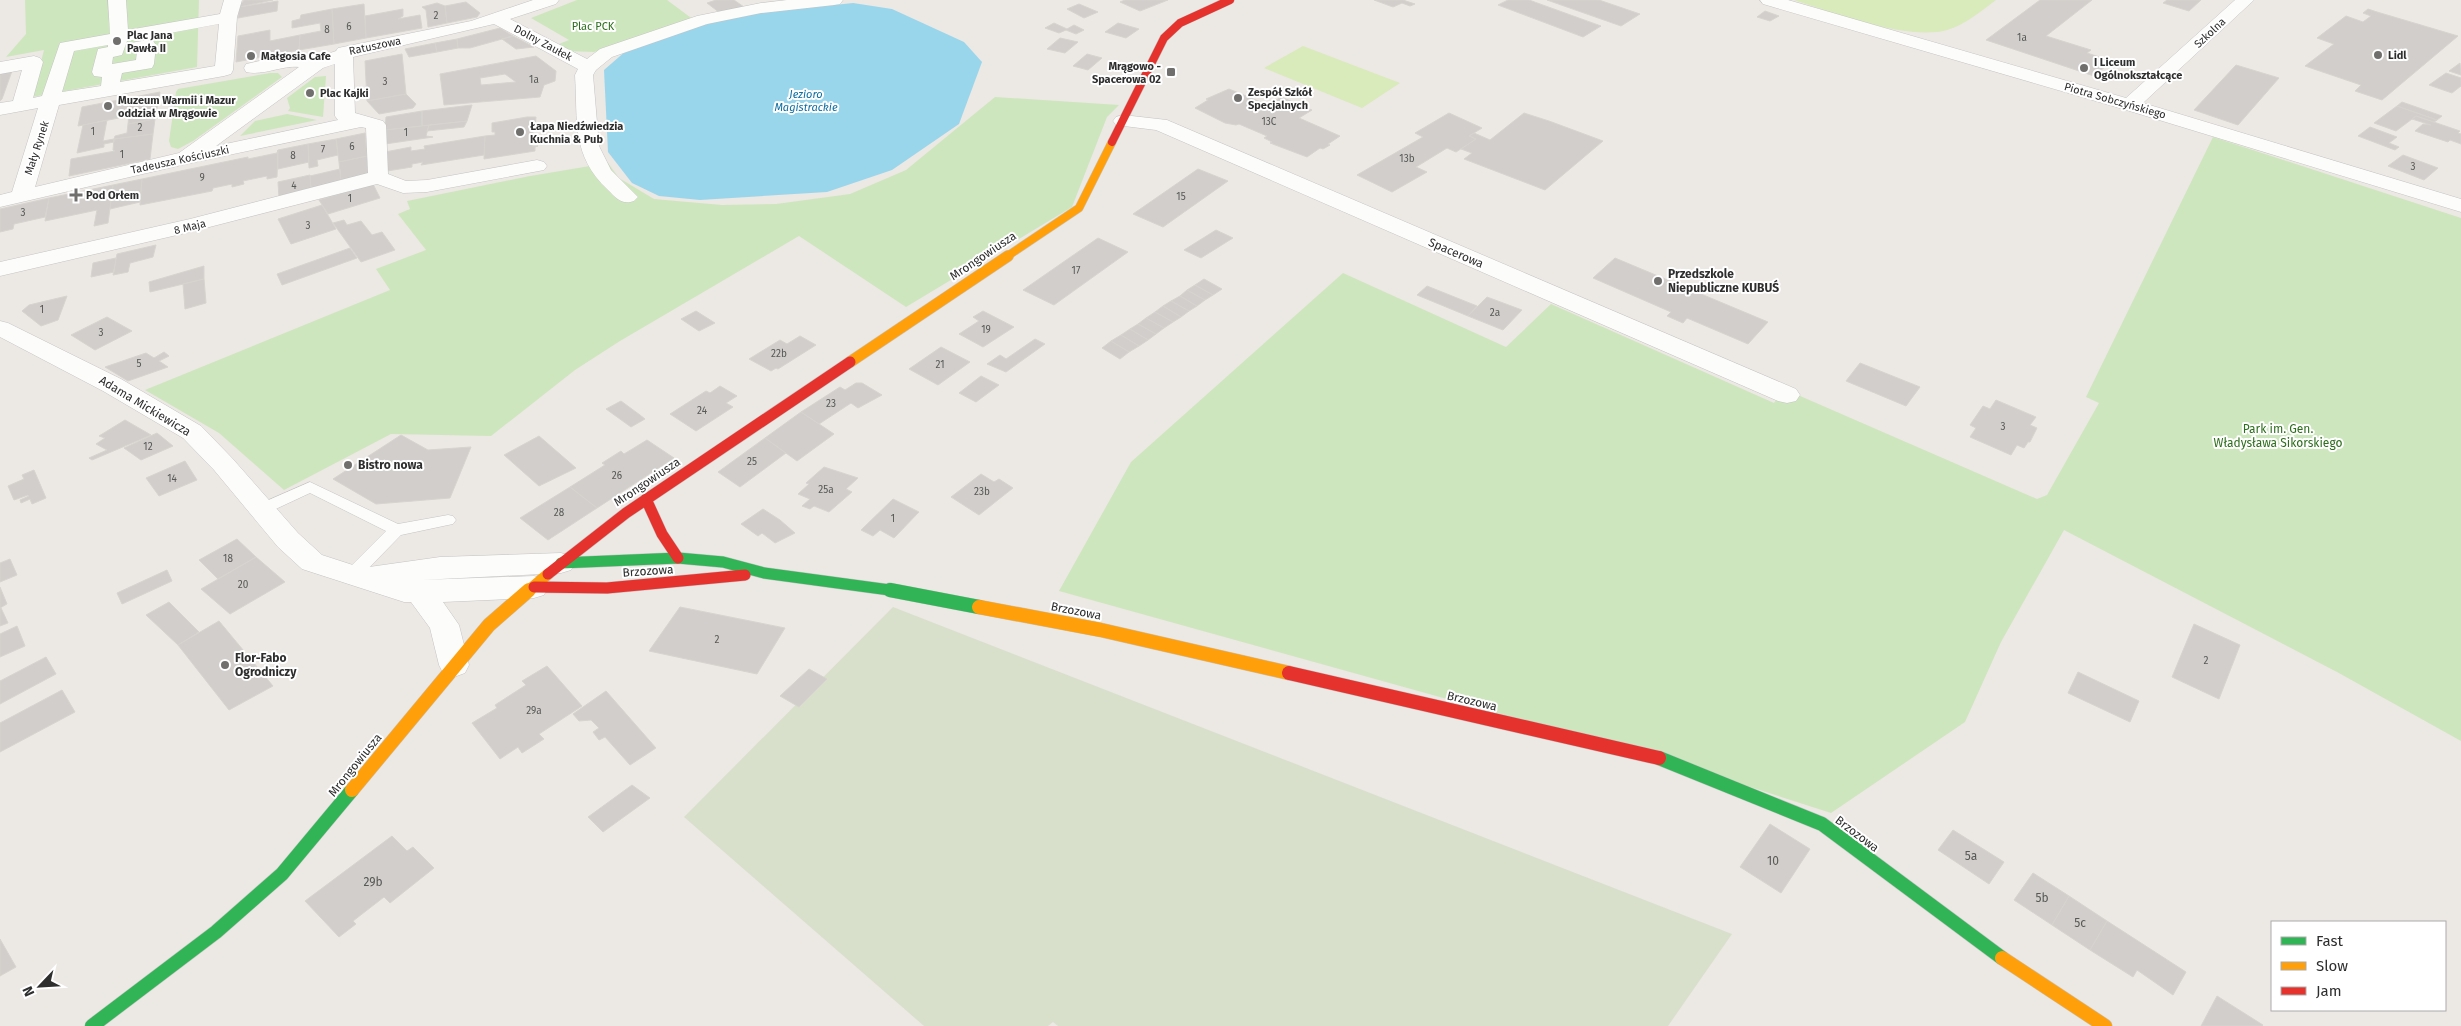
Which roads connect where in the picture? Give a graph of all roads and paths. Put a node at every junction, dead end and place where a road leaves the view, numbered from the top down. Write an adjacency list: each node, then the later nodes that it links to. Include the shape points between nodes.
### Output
1 (117, 0): 11 (street)
2 (233, 0): 18 (street, via 228,17 224,70)
3 (550, 0): 9 (street, Ratuszowa)
4 (834, 0): 16 (street, via 761,8 703,20 606,53)
5 (1230, 0): 24 (street, Mrongowiusza, via 1180,23 1164,38)
6 (1769, 0): 20 (street, Piotra Sobczyńskiego)
7 (2245, 0): 20 (street, Szkolna)
8 (218, 19): 10 (street)
9 (498, 19): 12 (street, Ratuszowa); 16 (street, Dolny Zaułek)
10 (137, 33): 11 (street); 17 (street, via 147,45 145,64)
11 (118, 44): 17 (street, via 104,53 101,72); 19 (street, Mały Rynek, via 66,47)
12 (344, 52): 13 (street, Ratuszowa); 23 (street, via 345,116)
13 (316, 64): 15 (street, Ratuszowa, via 292,61); 25 (street)
14 (0, 68): 21 (street, via 34,62)
15 (253, 68)
16 (588, 68): 29 (street, via 584,75 589,146 602,173)
17 (113, 69): 18 (street)
18 (109, 91): 19 (street)
19 (51, 102): 21 (street); 28 (street, Mały Rynek)
20 (2130, 105): 30 (street, Piotra Sobczyńskiego)
21 (21, 106): 22 (street)
22 (0, 109)
23 (362, 121): 25 (street, Tadeusza Kościuszki); 27 (street, via 376,125)
24 (1123, 121): 34 (street, Spacerowa, via 1160,124); 35 (street, Mrongowiusza, via 1079,208)
25 (186, 158): 28 (street, Tadeusza Kościuszki)
26 (537, 166): 27 (street, via 403,188)
27 (378, 177): 32 (street, 8 Maja, via 238,216)
28 (22, 195): 31 (street, Tadeusza Kościuszki)
29 (627, 197)
30 (2456, 200)
31 (0, 202)
32 (0, 269)
33 (0, 328): 36 (street, Adama Mickiewicza, via 112,384 192,432)
34 (1787, 395)
35 (646, 499): 39 (street, via 662,534); 40 (street, Mrongowiusza)
36 (260, 510): 38 (lane, via 310,486); 42 (street, Adama Mickiewicza, via 312,562)
37 (448, 520): 38 (lane)
38 (396, 530): 42 (lane)
39 (678, 558): 40 (street, Brzozowa); 41 (street, Brzozowa, via 723,562)
40 (561, 563): 42 (street, via 469,566); 43 (street, Mrongowiusza)
41 (764, 573): 43 (street, Brzozowa, via 718,580 607,588); 47 (street, Brzozowa, via 870,586 1101,630 1663,759 1822,824 1984,946)
42 (357, 577): 44 (street, Adama Mickiewicza, via 390,588)
43 (534, 587): 44 (street, Adama Mickiewicza); 45 (street, Mrongowiusza, via 489,625)
44 (420, 592): 45 (street, via 444,625)
45 (454, 665): 46 (street, Mrongowiusza, via 282,874 216,932)
46 (92, 1026)
47 (2105, 1026)

